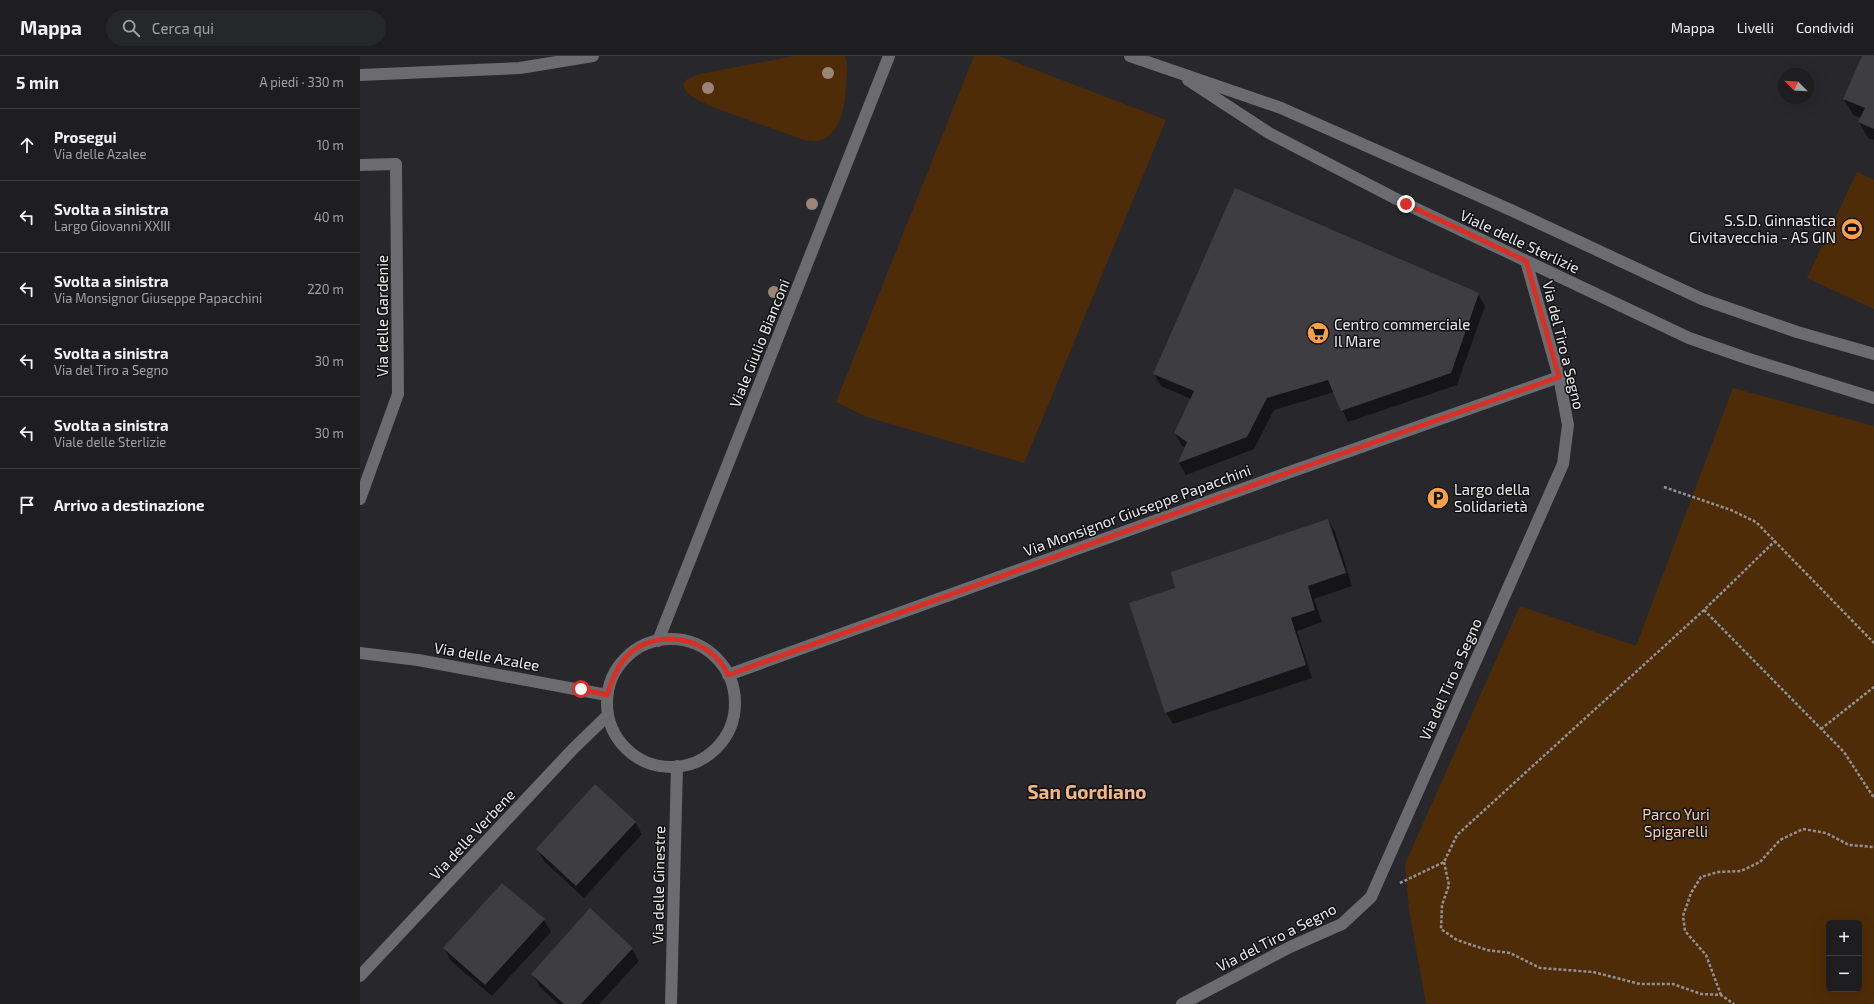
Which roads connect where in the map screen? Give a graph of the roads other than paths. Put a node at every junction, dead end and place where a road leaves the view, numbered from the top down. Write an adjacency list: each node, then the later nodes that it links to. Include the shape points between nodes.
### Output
1 (593, 56): 5 (street, via 520,68)
2 (889, 56): 12 (street, Viale Giulio Bianconi)
3 (1130, 56): 4 (street, Viale delle Sterlizie)
4 (1172, 70): 7 (street, Viale delle Sterlizie, via 1269,133 1406,204); 8 (street, Viale delle Sterlizie, via 1281,108 1702,299 1797,332)
5 (360, 75)
6 (360, 165): 11 (street, Via delle Gardenie, via 396,164 398,394)
7 (1526, 261): 9 (street, Via del Tiro a Segno); 10 (street, Viale delle Sterlizie, via 1689,338)
8 (1874, 354)
9 (1559, 377): 14 (street, Via Monsignor Giuseppe Papacchini); 20 (street, Via del Tiro a Segno, via 1568,425 1563,464 1371,897 1342,924 1290,947)
10 (1874, 398)
11 (360, 499)
12 (658, 641): 14 (street, via 668,638 696,644 709,651); 15 (street, via 646,644 627,656 614,674)
13 (360, 653): 15 (street, Via delle Azalee, via 418,660)
14 (728, 675): 17 (street, via 733,688 735,710 730,729 718,746 702,759)
15 (607, 695): 16 (street)
16 (608, 715): 17 (street, via 615,734 627,750 644,761 663,766); 18 (street, Via delle Verbene)
17 (677, 766): 19 (street, Via delle Ginestre)
18 (360, 976)
19 (671, 1004)
20 (1182, 1004)

